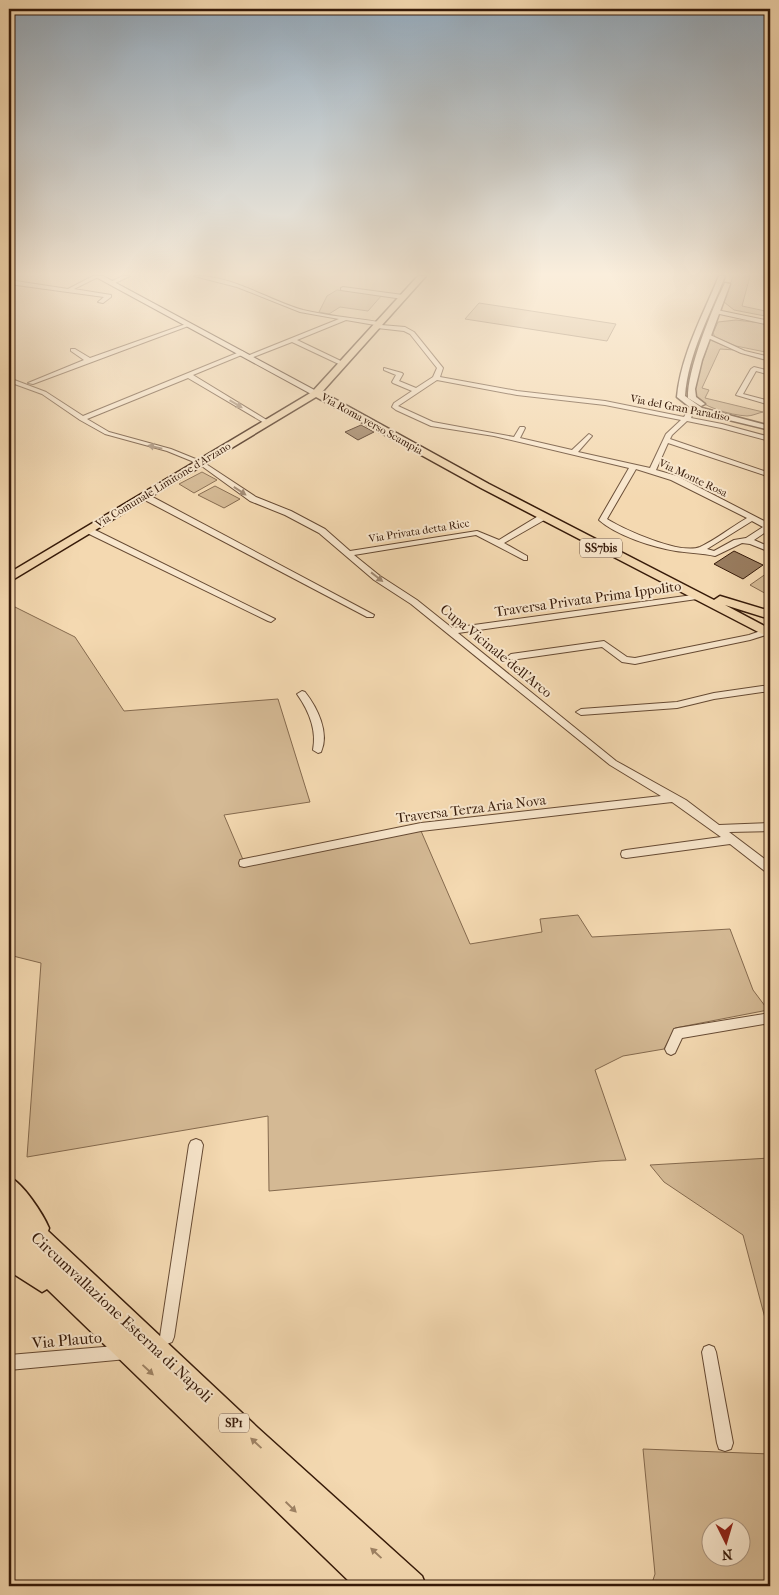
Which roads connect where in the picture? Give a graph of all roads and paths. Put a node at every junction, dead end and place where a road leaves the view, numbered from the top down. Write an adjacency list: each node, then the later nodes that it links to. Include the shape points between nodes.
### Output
1 (74, 350): 13 (street)
2 (116, 350): 13 (street)
3 (236, 350): 11 (main road)
4 (260, 350): 11 (street)
5 (315, 350): 14 (street)
6 (355, 350): 14 (main road, Via Comunale Limitone d'Arzano)
7 (427, 350): 18 (street, via 439,364)
8 (695, 350): 24 (street, via 681,387 681,397)
9 (703, 350): 28 (street, via 696,368 692,398 711,408)
10 (740, 350): 12 (street)
11 (245, 355): 17 (street); 22 (main road)
12 (770, 359)
13 (89, 360): 20 (street)
14 (343, 364): 22 (main road, Via Comunale Limitone d'Arzano)
15 (386, 369): 21 (street, via 400,374 395,382)
16 (770, 373): 23 (street, via 754,369 739,395)
17 (188, 375): 25 (street); 27 (street, one-way to 27)
18 (436, 378): 21 (street, Via Monte Rosa); 26 (street, Via del Gran Paradiso, via 517,393 586,400)
19 (9, 380): 25 (street, Cupa Vicinale dell'Arco, via 44,393)
20 (30, 383)
21 (417, 391): 32 (street, Via Monte Rosa, via 396,404 396,408 431,424)
22 (316, 393): 27 (main road, Via Comunale Limitone d'Arzano); 43 (main road, Via Roma verso Scampia / SS7bis); 43 (main road, Via Roma verso Scampia / SS7bis)
23 (770, 403)
24 (696, 408): 26 (street); 30 (street)
25 (82, 419): 38 (street, Cupa Vicinale dell'Arco, one-way to 25, via 169,450 107,433)
26 (685, 419): 33 (street, Via del Gran Paradiso); 34 (street)
27 (268, 423): 38 (main road, Via Comunale Limitone d'Arzano)
28 (770, 423)
29 (522, 428): 32 (street)
30 (770, 428)
31 (589, 436): 36 (street)
32 (516, 439): 35 (street, Via Monte Rosa)
33 (770, 439)
34 (666, 440): 40 (street); 41 (street)
35 (538, 444): 36 (street, Via Monte Rosa); 37 (street)
36 (574, 452): 39 (street, Via Monte Rosa)
37 (530, 454)
38 (201, 463): 42 (main road, Via Comunale Limitone d'Arzano); 51 (street, Cupa Vicinale dell'Arco, one-way to 51, via 253,499 322,531)
39 (634, 466): 40 (street, Via Monte Rosa); 49 (street, via 603,520 622,532 671,547)
40 (652, 471): 44 (street, Via Monte Rosa, via 674,478)
41 (770, 475)
42 (144, 496): 46 (main road, Via Comunale Limitone d'Arzano); 56 (street)
43 (544, 515): 48 (street); 54 (main road, Via Roma verso Scampia / SS7bis); 55 (main road, Via Roma verso Scampia / SS7bis, via 724,602)
44 (752, 518): 45 (street, Via Monte Rosa); 49 (street)
45 (770, 526): 47 (street)
46 (88, 530): 53 (main road, Via Comunale Limitone d'Arzano); 58 (street)
47 (749, 540): 49 (street, via 739,539 715,554); 50 (street)
48 (498, 543): 51 (street, Via Privata detta Ricc, via 477,533); 52 (street)
49 (700, 550)
50 (770, 550)
51 (350, 553): 60 (street, Cupa Vicinale dell'Arco, one-way to 60, via 377,578)
52 (524, 558)
53 (9, 578)
54 (697, 596): 59 (main road, Via Roma verso Scampia / SS7bis); 60 (street, Traversa Privata Prima Ippolito)
55 (757, 611): 57 (main road, Via Roma verso Scampia); 59 (main road, via 747,615)
56 (370, 615)
57 (770, 615)
58 (271, 618)
59 (751, 624): 61 (main road, Via Roma verso Scampia)
60 (452, 632): 67 (street, Cupa Vicinale dell'Arco, via 613,763)
61 (768, 633): 62 (street, via 635,661 625,660 604,644)
62 (511, 657)
63 (770, 688): 65 (street, via 677,705)
64 (302, 694): 66 (street, via 317,731)
65 (581, 712)
66 (318, 750)
67 (673, 798): 69 (street, Cupa Vicinale dell'Arco); 72 (street, Traversa Terza Aria Nova, via 421,826)
68 (770, 827): 69 (street)
69 (717, 829): 70 (street, Cupa Vicinale dell'Arco)
70 (732, 840): 71 (street); 73 (street, Cupa Vicinale dell'Arco)
71 (626, 854)
72 (244, 863)
73 (770, 869)
74 (770, 1018): 75 (street, via 678,1032)
75 (671, 1049)
76 (196, 1145): 83 (street)
77 (9, 1188): 81 (highway)
78 (9, 1210): 81 (highway, Circumvallazione Esterna di Napoli)
79 (9, 1237): 82 (highway, Circumvallazione Esterna di Napoli / SP1)
80 (9, 1258): 82 (highway)
81 (59, 1258): 89 (highway, Circumvallazione Esterna di Napoli / SP1, one-way to 81)
82 (74, 1301): 84 (highway, Circumvallazione Esterna di Napoli / SP1)
83 (167, 1338)
84 (128, 1352): 86 (street, Via Plauto); 88 (highway, Circumvallazione Esterna di Napoli / SP1, one-way to 88)
85 (709, 1352): 87 (street)
86 (9, 1363)
87 (725, 1443)
88 (374, 1586)
89 (412, 1586)

